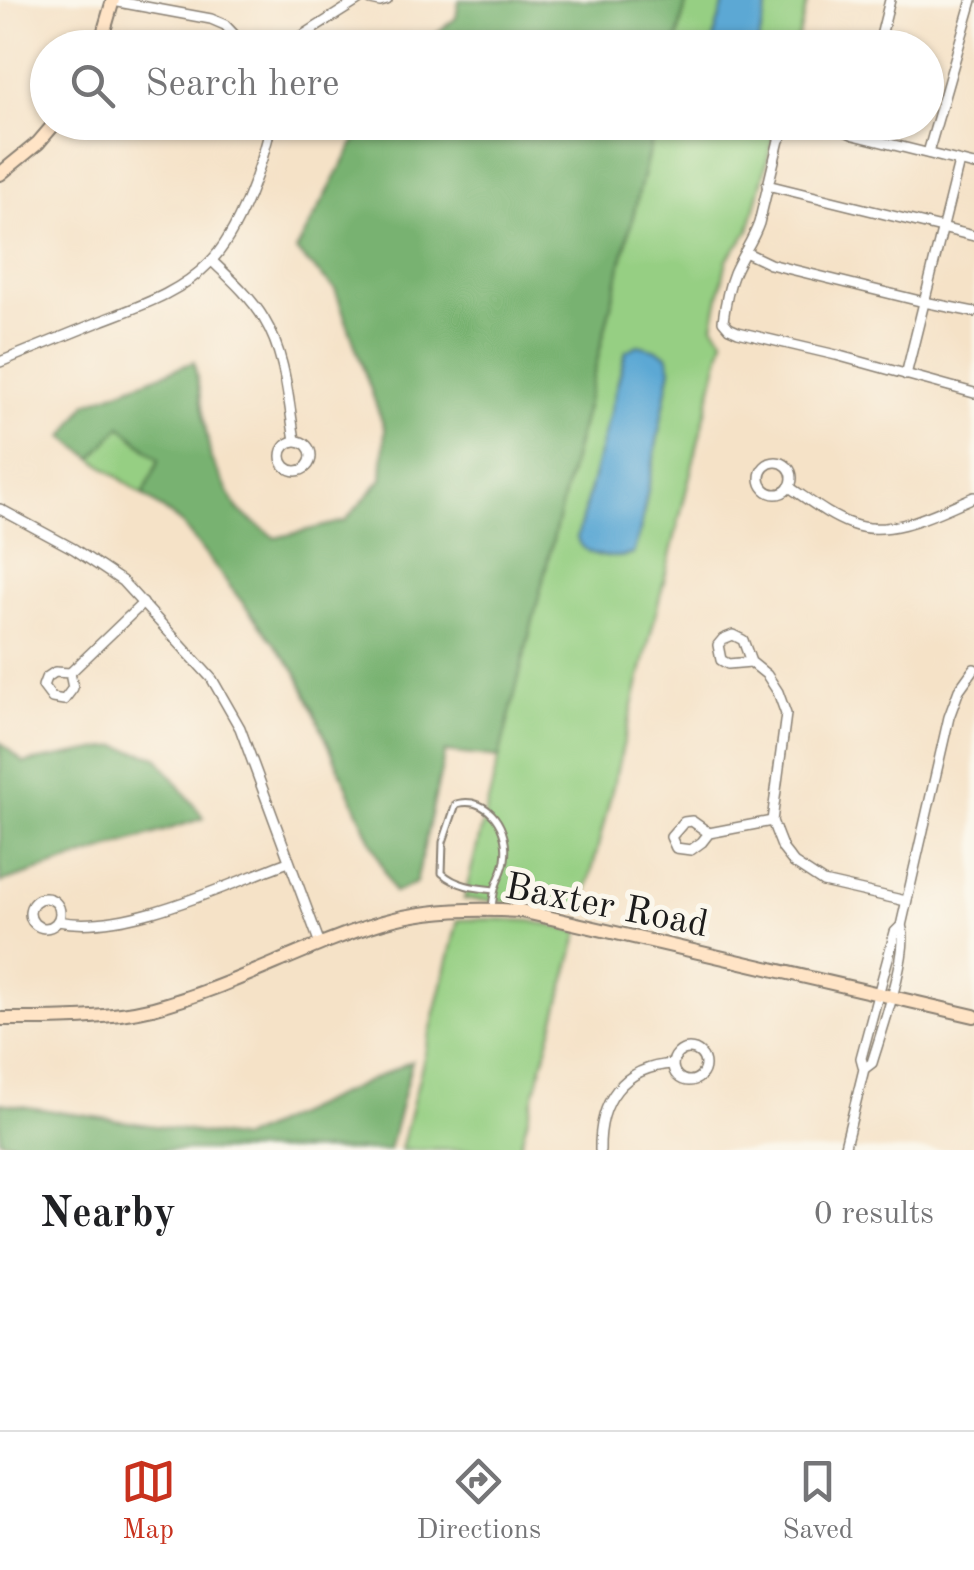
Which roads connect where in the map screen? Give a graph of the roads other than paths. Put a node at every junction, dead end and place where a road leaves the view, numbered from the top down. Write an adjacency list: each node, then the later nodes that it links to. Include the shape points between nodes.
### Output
1 (113, 0): 7 (main road); 8 (street, via 211,19)
2 (358, 0): 9 (street)
3 (371, 0): 4 (street)
4 (387, 0)
5 (890, 0): 10 (street)
6 (972, 0): 11 (street)
7 (104, 30)
8 (229, 30)
9 (310, 30)
10 (882, 30)
11 (944, 97)
12 (40, 140): 20 (main road)
13 (267, 140): 25 (street, via 238,219)
14 (778, 140): 21 (street)
15 (872, 140): 17 (street)
16 (931, 140): 17 (street)
17 (928, 152): 18 (street)
18 (959, 162): 19 (street); 22 (street)
19 (974, 165)
20 (0, 174)
21 (767, 185): 22 (street); 24 (street)
22 (942, 229): 23 (street); 26 (street)
23 (974, 236)
24 (745, 252): 26 (street); 29 (street, via 728,290 729,328)
25 (212, 261): 28 (street, via 160,298); 31 (street, via 272,333)
26 (924, 302): 27 (street); 29 (street)
27 (974, 312)
28 (0, 362)
29 (906, 375): 30 (street)
30 (974, 393)
31 (295, 440)
32 (789, 487): 33 (street, via 836,518 881,529)
33 (974, 497)
34 (0, 509): 35 (street, via 99,564)
35 (144, 604): 38 (street); 41 (street, via 225,700)
36 (750, 662): 39 (street, via 768,675 786,714)
37 (974, 669): 43 (street, via 949,717)
38 (70, 672)
39 (772, 821): 40 (street); 43 (street, via 783,849 808,873)
40 (708, 833)
41 (288, 862): 45 (street, via 147,913); 46 (street)
42 (495, 890): 42 (lane, via 506,859 500,825 486,807 456,804 442,874); 44 (lane)
43 (906, 902): 47 (street)
44 (491, 910): 46 (main road, Baxter Road, via 408,916); 47 (main road, Baxter Road, via 521,911)
45 (58, 921)
46 (320, 944): 49 (main road, Baxter Road, via 153,1008)
47 (885, 994): 48 (main road, Baxter Road); 52 (street, via 861,1058)
48 (974, 1016)
49 (0, 1019)
50 (673, 1064): 51 (street, via 641,1070 617,1089 600,1127)
51 (600, 1150)
52 (844, 1150)

